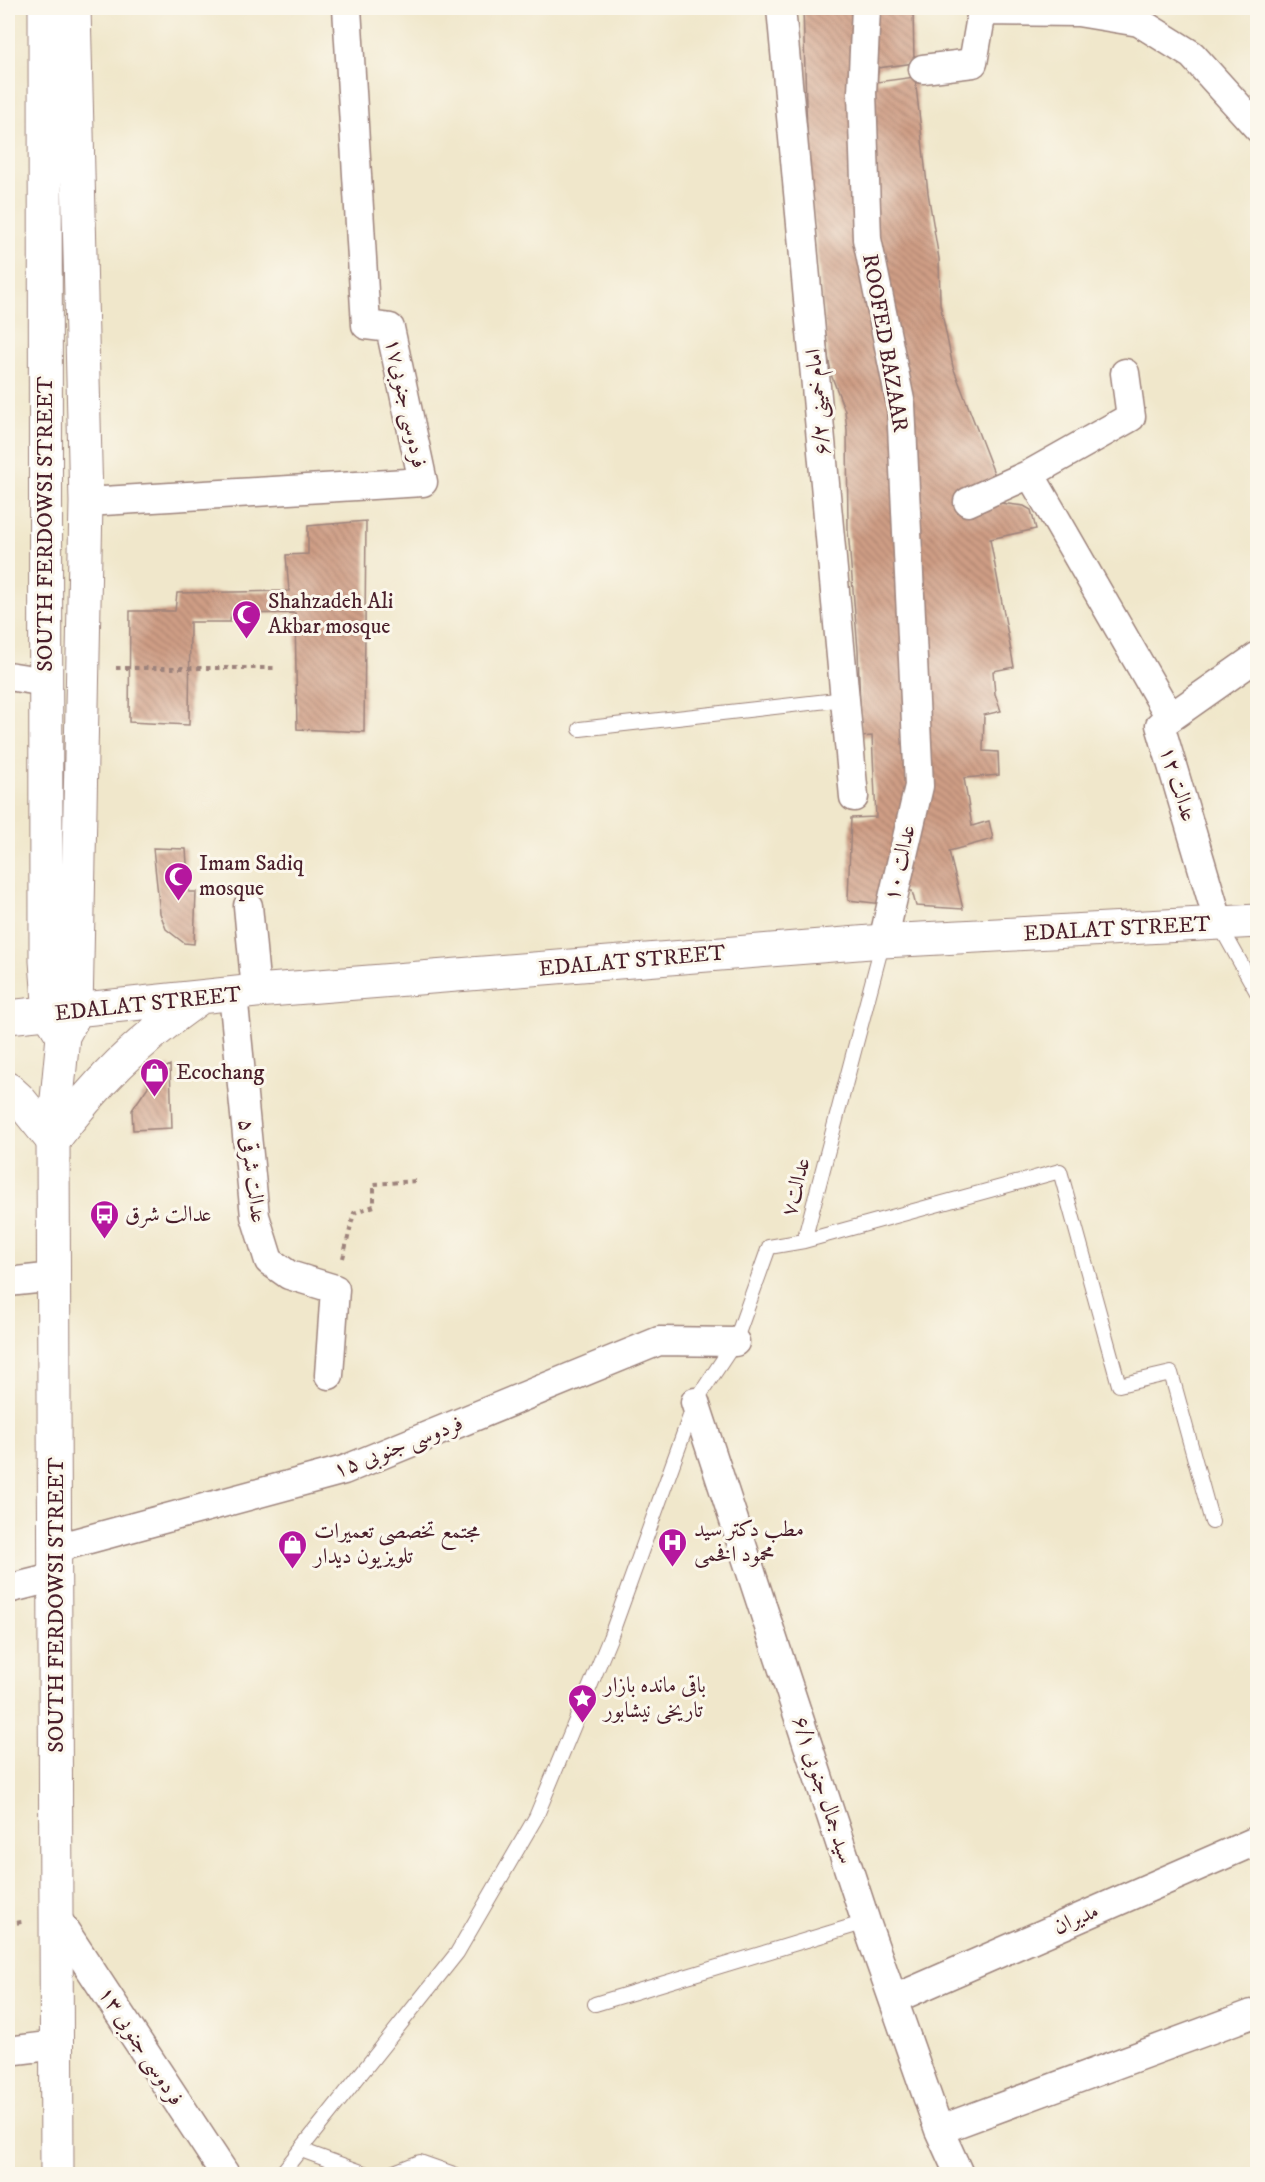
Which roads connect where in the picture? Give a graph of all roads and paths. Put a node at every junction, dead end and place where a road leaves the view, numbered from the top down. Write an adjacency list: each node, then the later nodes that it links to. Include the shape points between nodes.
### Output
1 (45, 8): 17 (main road, SOUTH FERDOWSI STREET)
2 (74, 8): 11 (main road, SOUTH FERDOWSI STREET)
3 (346, 8): 11 (street, فردوسی جنوبی۱۷, via 366,325 390,328 423,483)
4 (781, 8): 18 (street, امام خمینی ۶/۲)
5 (866, 8): 21 (street, ROOFED BAZAAR, via 862,93 867,239 901,405)
6 (1054, 10): 7 (street, via 982,11 973,63); 8 (street, via 1139,22 1192,55)
7 (923, 69)
8 (1257, 128)
9 (1125, 373): 10 (street, via 1131,417)
10 (1030, 474): 12 (street); 19 (street)
11 (86, 502): 30 (main road, SOUTH FERDOWSI STREET)
12 (968, 502)
13 (1257, 656): 19 (street, عدالت ۱۲)
14 (115, 668): 15 (path)
15 (276, 668)
16 (8, 676): 17 (street)
17 (46, 682): 30 (main road, SOUTH FERDOWSI STREET, via 46,961)
18 (845, 699): 20 (lane); 22 (street, امام خمینی ۶/۲)
19 (1170, 717): 25 (street, عدالت ۱۲, via 1160,724)
20 (580, 729)
21 (919, 786): 26 (street, عدالت ۱۰)
22 (854, 797)
23 (248, 906): 27 (street)
24 (1257, 921): 25 (main road, EDALAT STREET)
25 (1219, 924): 26 (main road, EDALAT STREET); 28 (lane)
26 (883, 941): 27 (main road, EDALAT STREET); 34 (lane, عدالت۷)
27 (230, 994): 30 (main road, EDALAT STREET); 32 (main road, via 159,1026 84,1099); 37 (street, عدالت شرقی ۵, via 255,1216 269,1262 290,1275)
28 (1257, 994)
29 (8, 1017): 30 (main road, EDALAT STREET)
30 (63, 1021): 32 (main road, SOUTH FERDOWSI STREET)
31 (8, 1089): 32 (main road)
32 (53, 1141): 35 (main road, SOUTH FERDOWSI STREET)
33 (416, 1180): 37 (path, via 374,1184 374,1206 354,1213)
34 (804, 1241): 38 (lane, عدالت۷, via 769,1247); 41 (lane, via 1060,1171 1119,1385 1171,1373)
35 (55, 1277): 36 (street); 42 (main road, SOUTH FERDOWSI STREET)
36 (8, 1282)
37 (335, 1289): 39 (street)
38 (735, 1342): 40 (lane, عدالت۷); 42 (street, فردوسی جنوبی ۱۵, via 659,1341 344,1470)
39 (328, 1375)
40 (695, 1402): 46 (street, سید جمال جنوبی ۶/۱); 53 (lane, عدالت۷, via 610,1638 536,1817 457,1953)
41 (1212, 1522)
42 (56, 1562): 43 (street, فردوسی جنوبی ۱۵); 45 (main road, SOUTH FERDOWSI STREET)
43 (8, 1589)
44 (1257, 1840): 47 (street, مدیران)
45 (56, 1917): 50 (main road, SOUTH FERDOWSI STREET); 55 (street, فردوسی جنوبی ۱۳)
46 (866, 1922): 47 (street, سید جمال جنوبی ۶/۱); 48 (lane)
47 (894, 1999): 52 (street, سید جمال جنوبی ۶/۱)
48 (595, 2004)
49 (1252, 2014): 52 (street)
50 (57, 2045): 51 (street); 54 (main road, SOUTH FERDOWSI STREET)
51 (8, 2051)
52 (939, 2130): 60 (street, سید جمال جنوبی ۶/۱)
53 (301, 2150): 56 (lane, عدالت۷); 57 (lane)
54 (57, 2175)
55 (225, 2175)
56 (281, 2175)
57 (367, 2175)
58 (389, 2175): 59 (lane, via 420,2162)
59 (454, 2175)
60 (959, 2175)

